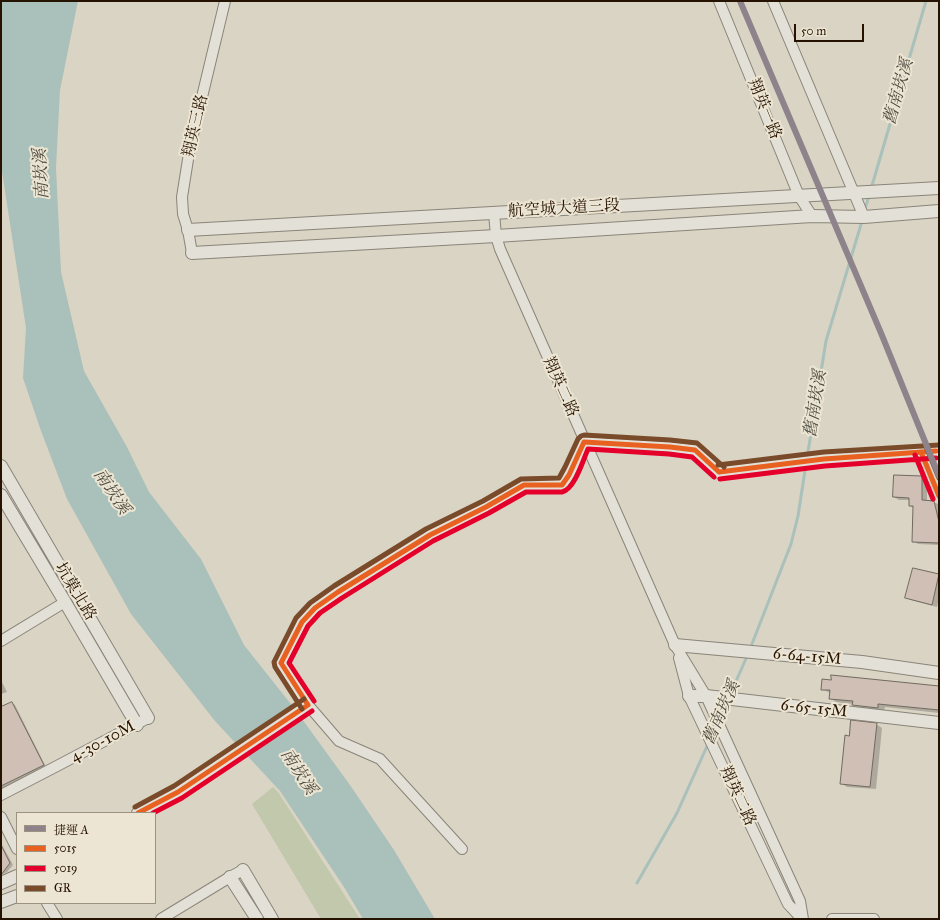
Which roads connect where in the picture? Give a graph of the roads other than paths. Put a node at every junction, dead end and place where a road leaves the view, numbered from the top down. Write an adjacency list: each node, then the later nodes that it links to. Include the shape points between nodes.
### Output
1 (225, 1): 11 (street, 翔英三路, via 190,147 182,197 183,214)
2 (719, 1): 6 (street, 翔英一路)
3 (773, 1): 5 (street)
4 (939, 188): 5 (street, 航空城大道三段)
5 (853, 194): 6 (street, 航空城大道三段); 10 (street)
6 (799, 196): 8 (street, 航空城大道三段); 9 (street, 翔英一路)
7 (939, 211): 10 (street, 航空城大道三段)
8 (494, 213): 11 (street, 航空城大道三段); 12 (street, 翔英二路)
9 (812, 216): 10 (street, 航空城大道三段); 12 (street, 航空城大道三段)
10 (864, 217)
11 (188, 230): 13 (street, 翔英三路)
12 (496, 236): 13 (street, 航空城大道三段); 14 (street, 翔英二路)
13 (192, 253)
14 (584, 442): 17 (street, via 695,450); 22 (street, 翔英二路); 26 (street, via 567,480 562,485 524,485 430,535 315,608 302,622 281,663)
15 (939, 451): 17 (street, via 824,459)
16 (1, 466): 18 (street, 坑菓北路)
17 (719, 472)
18 (14, 489): 19 (street); 27 (street, 坑菓北路)
19 (1, 495): 20 (street, 坑菓北路)
20 (65, 602): 21 (street); 29 (street, 坑菓北路)
21 (1, 641)
22 (675, 645): 23 (street, 6-64-15M, via 862,662); 24 (street, 翔英二路); 25 (street, 翔英二路)
23 (939, 673)
24 (689, 696): 25 (street, 6-65-15M); 46 (street, 翔英二路, via 788,904)
25 (706, 696): 28 (street, 6-65-15M); 46 (street, 翔英二路, via 800,901)
26 (304, 707): 31 (street, via 178,792); 34 (street, via 339,740 380,759)
27 (148, 718): 29 (street, 4-30-10M)
28 (939, 723)
29 (137, 724): 30 (street, 4-30-10M)
30 (1, 795)
31 (140, 812)
32 (1, 817): 33 (street)
33 (16, 846)
34 (462, 849)
35 (243, 870): 37 (street); 45 (street)
36 (16, 876): 38 (street)
37 (230, 877): 43 (street); 44 (street)
38 (1, 883)
39 (16, 896): 40 (street)
40 (1, 902)
41 (48, 904): 42 (street)
42 (57, 919)
43 (161, 919)
44 (257, 919)
45 (272, 919)
46 (802, 919)
47 (832, 919): 48 (street)
48 (874, 919)

